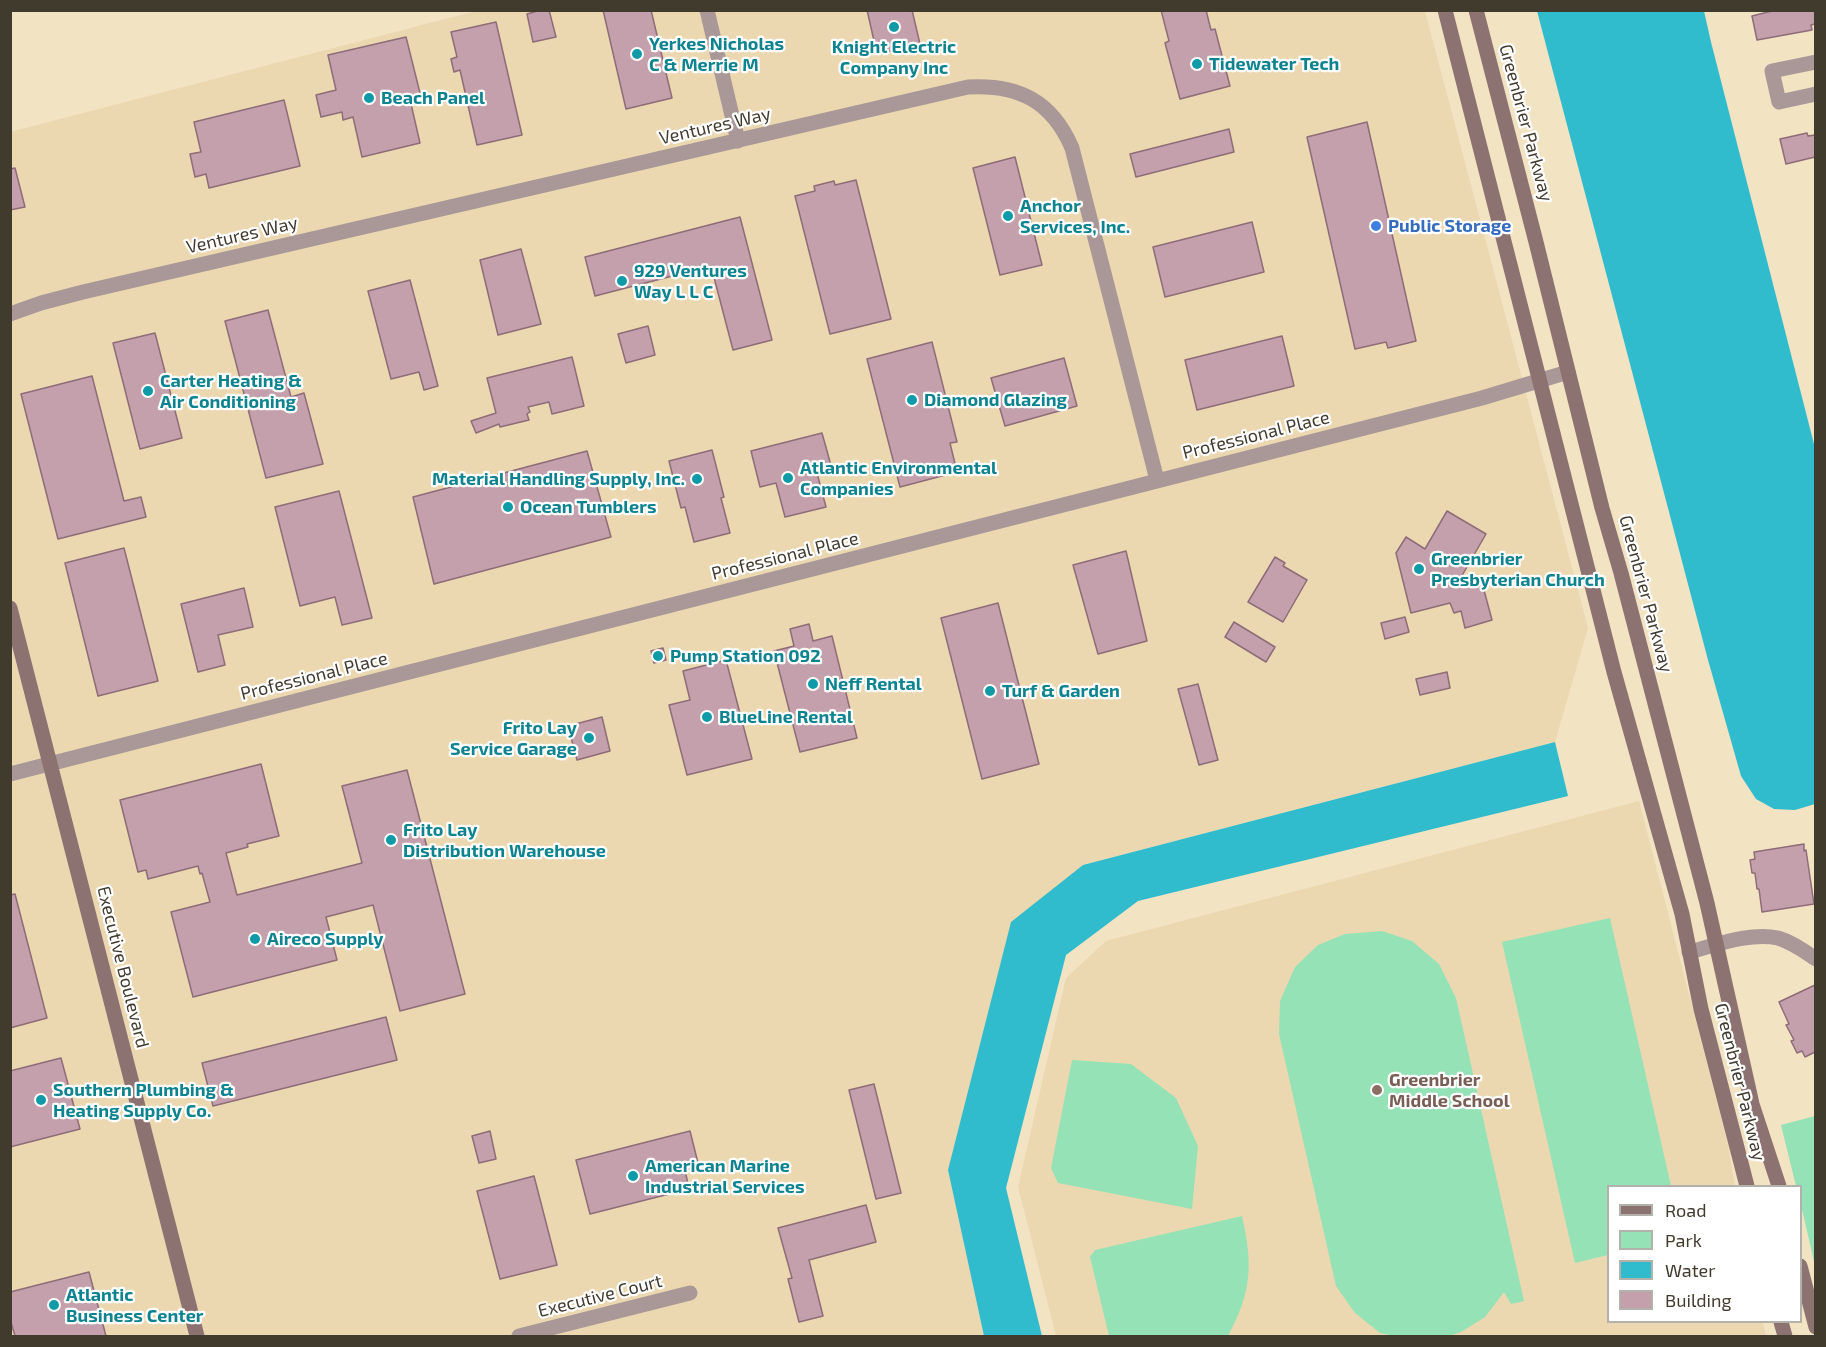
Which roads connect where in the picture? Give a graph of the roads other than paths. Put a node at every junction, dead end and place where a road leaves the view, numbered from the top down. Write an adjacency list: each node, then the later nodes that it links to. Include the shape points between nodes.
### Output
1 (707, 10): 6 (street)
2 (1445, 10): 9 (main road, Greenbrier Parkway)
3 (1476, 10): 8 (main road, Greenbrier Parkway)
4 (1815, 62): 5 (street, via 1772,71 1779,102)
5 (1815, 94)
6 (738, 141): 7 (street, Ventures Way, via 83,292); 10 (street, Ventures Way, via 968,87 1010,89 1042,106 1064,130 1072,148)
7 (10, 314)
8 (1568, 372): 9 (street, Professional Place); 14 (main road, Greenbrier Parkway)
9 (1540, 381): 10 (street, Professional Place); 15 (main road, Greenbrier Parkway)
10 (1157, 480): 12 (street, Professional Place)
11 (10, 608): 12 (main road, Executive Boulevard)
12 (51, 763): 13 (street, Professional Place); 22 (main road, Executive Boulevard)
13 (10, 774)
14 (1715, 945): 15 (street); 16 (street, via 1752,937 1776,938); 18 (main road, Greenbrier Parkway, via 1752,1104)
15 (1689, 952): 17 (main road, Greenbrier Parkway)
16 (1815, 959)
17 (1747, 1185)
18 (1779, 1185)
19 (1802, 1274): 21 (main road)
20 (690, 1293): 23 (street, Executive Court)
21 (1815, 1327)
22 (197, 1336)
23 (519, 1336)

